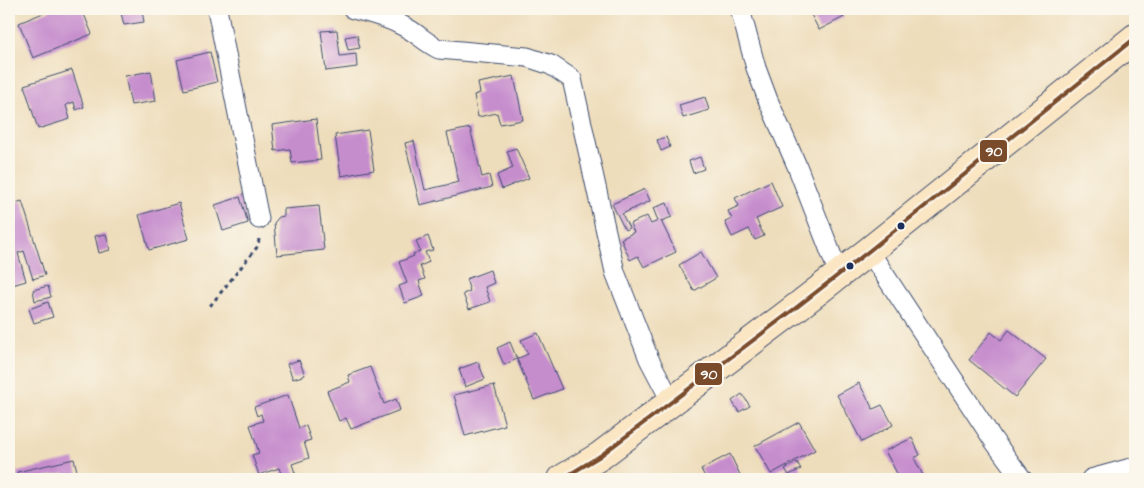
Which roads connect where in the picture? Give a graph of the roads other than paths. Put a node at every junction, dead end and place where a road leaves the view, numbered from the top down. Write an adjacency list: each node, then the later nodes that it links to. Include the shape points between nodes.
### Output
1 (217, 9): 5 (street)
2 (353, 9): 8 (street, via 377,14 407,28 439,49 527,57 551,65 572,79 615,272 649,359)
3 (740, 9): 7 (street, via 756,68)
4 (1135, 38): 6 (main road)
5 (259, 219)
6 (869, 251): 7 (main road); 11 (street)
7 (838, 274): 8 (main road)
8 (671, 401): 10 (main road, via 600,456)
9 (1135, 467): 12 (street)
10 (562, 479)
11 (1022, 479)
12 (1090, 479)

